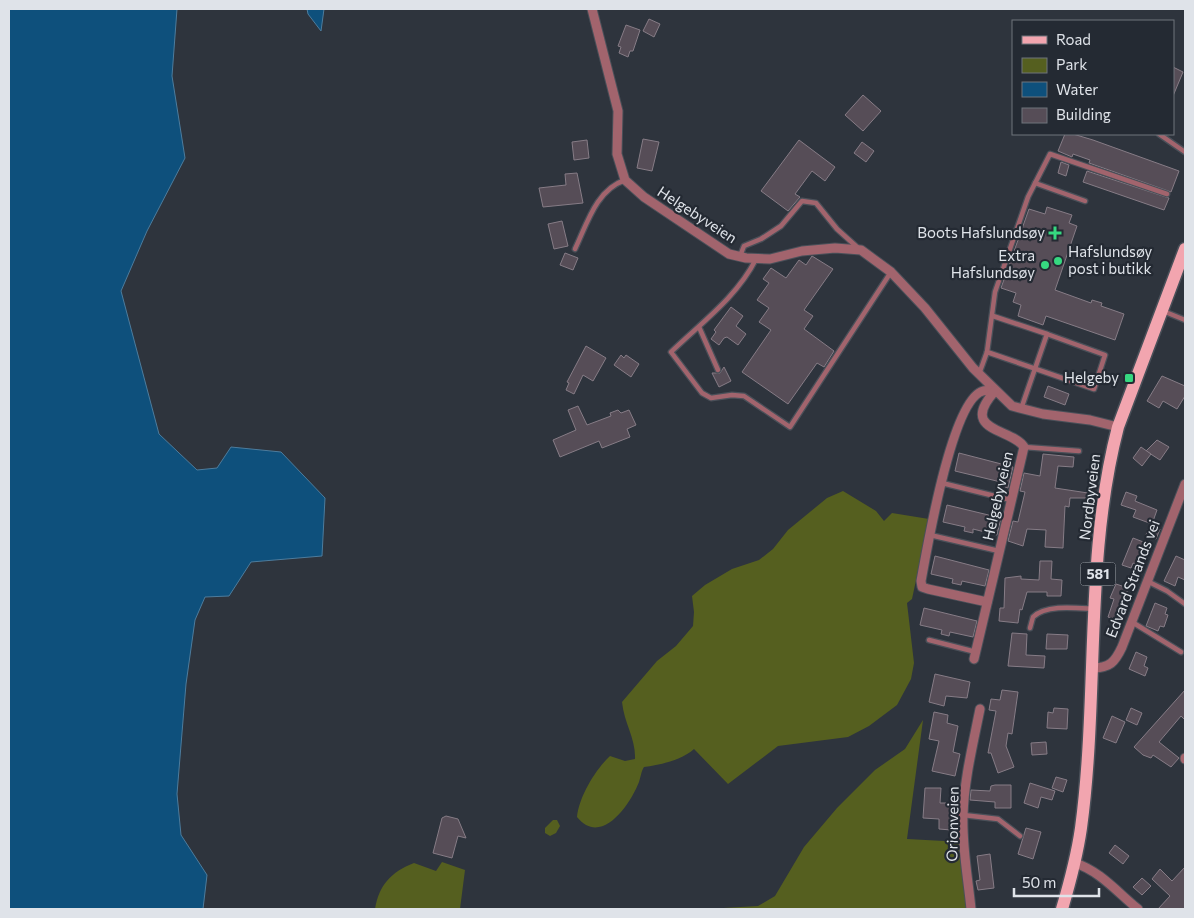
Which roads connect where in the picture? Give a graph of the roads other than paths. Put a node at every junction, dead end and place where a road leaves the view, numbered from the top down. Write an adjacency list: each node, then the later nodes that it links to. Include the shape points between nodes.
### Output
1 (592, 9): 4 (street, via 618,111 617,154)
2 (1160, 135): 3 (lane)
3 (1185, 152)
4 (625, 180): 8 (lane, via 606,192 586,223); 11 (street, Helgebyveien, via 644,197 729,254)
5 (1035, 183): 6 (lane, via 1050,154); 7 (lane); 15 (lane, via 995,292)
6 (1167, 194)
7 (1085, 201)
8 (575, 249)
9 (1185, 249): 14 (main road, Nordbyveien / 581)
10 (861, 250): 11 (lane, via 837,229 816,203 806,200 798,204 781,226 744,246); 12 (street, Helgebyveien, via 827,249); 13 (street)
11 (740, 256): 12 (street, Helgebyveien)
12 (756, 259): 17 (lane, via 743,282)
13 (891, 272): 17 (lane, via 790,428 744,396 711,398 702,393 671,352); 22 (street)
14 (1162, 310): 16 (lane); 25 (main road, Nordbyveien / 581)
15 (993, 316): 18 (lane); 19 (lane)
16 (1185, 320)
17 (700, 327): 21 (lane)
18 (1048, 334): 20 (lane); 20 (lane, via 1105,355 1094,389)
19 (988, 352): 20 (lane); 22 (lane)
20 (1036, 368): 24 (lane)
21 (718, 370)
22 (979, 375): 23 (street)
23 (994, 391): 24 (street); 26 (street, Helgebyveien, via 984,406 985,420 994,430); 28 (street, via 983,390 961,416)
24 (1021, 410): 25 (street)
25 (1118, 427): 36 (main road, Nordbyveien / 581, via 1106,490)
26 (1024, 447): 27 (lane); 30 (street, Helgebyveien)
27 (1079, 451)
28 (942, 483): 30 (lane); 31 (street)
29 (1185, 484): 33 (street, Edvard Strands vei)
30 (1011, 500): 32 (street, Helgebyveien)
31 (930, 535): 32 (lane); 34 (street, via 922,587)
32 (999, 551): 34 (street, Helgebyveien)
33 (1147, 581): 35 (lane); 37 (street, Edvard Strands vei)
34 (988, 602): 41 (street, Helgebyveien)
35 (1185, 604)
36 (1096, 609): 38 (lane, via 1064,608 1040,612 1033,617); 42 (main road, Nordbyveien / 581)
37 (1132, 622): 40 (lane); 42 (street, Edvard Strands vei, via 1113,662 1105,667)
38 (1030, 628)
39 (929, 640): 41 (lane)
40 (1181, 652)
41 (975, 656)
42 (1092, 668): 46 (main road, Nordbyveien / 581, via 1083,808)
43 (980, 709): 44 (street, Orionveien)
44 (963, 815): 45 (lane, via 998,819); 47 (street, Orionveien, via 964,861)
45 (1020, 836)
46 (1075, 863): 48 (main road, Nordbyveien / 581); 49 (street, via 1093,871)
47 (971, 909)
48 (1062, 909)
49 (1138, 909)

